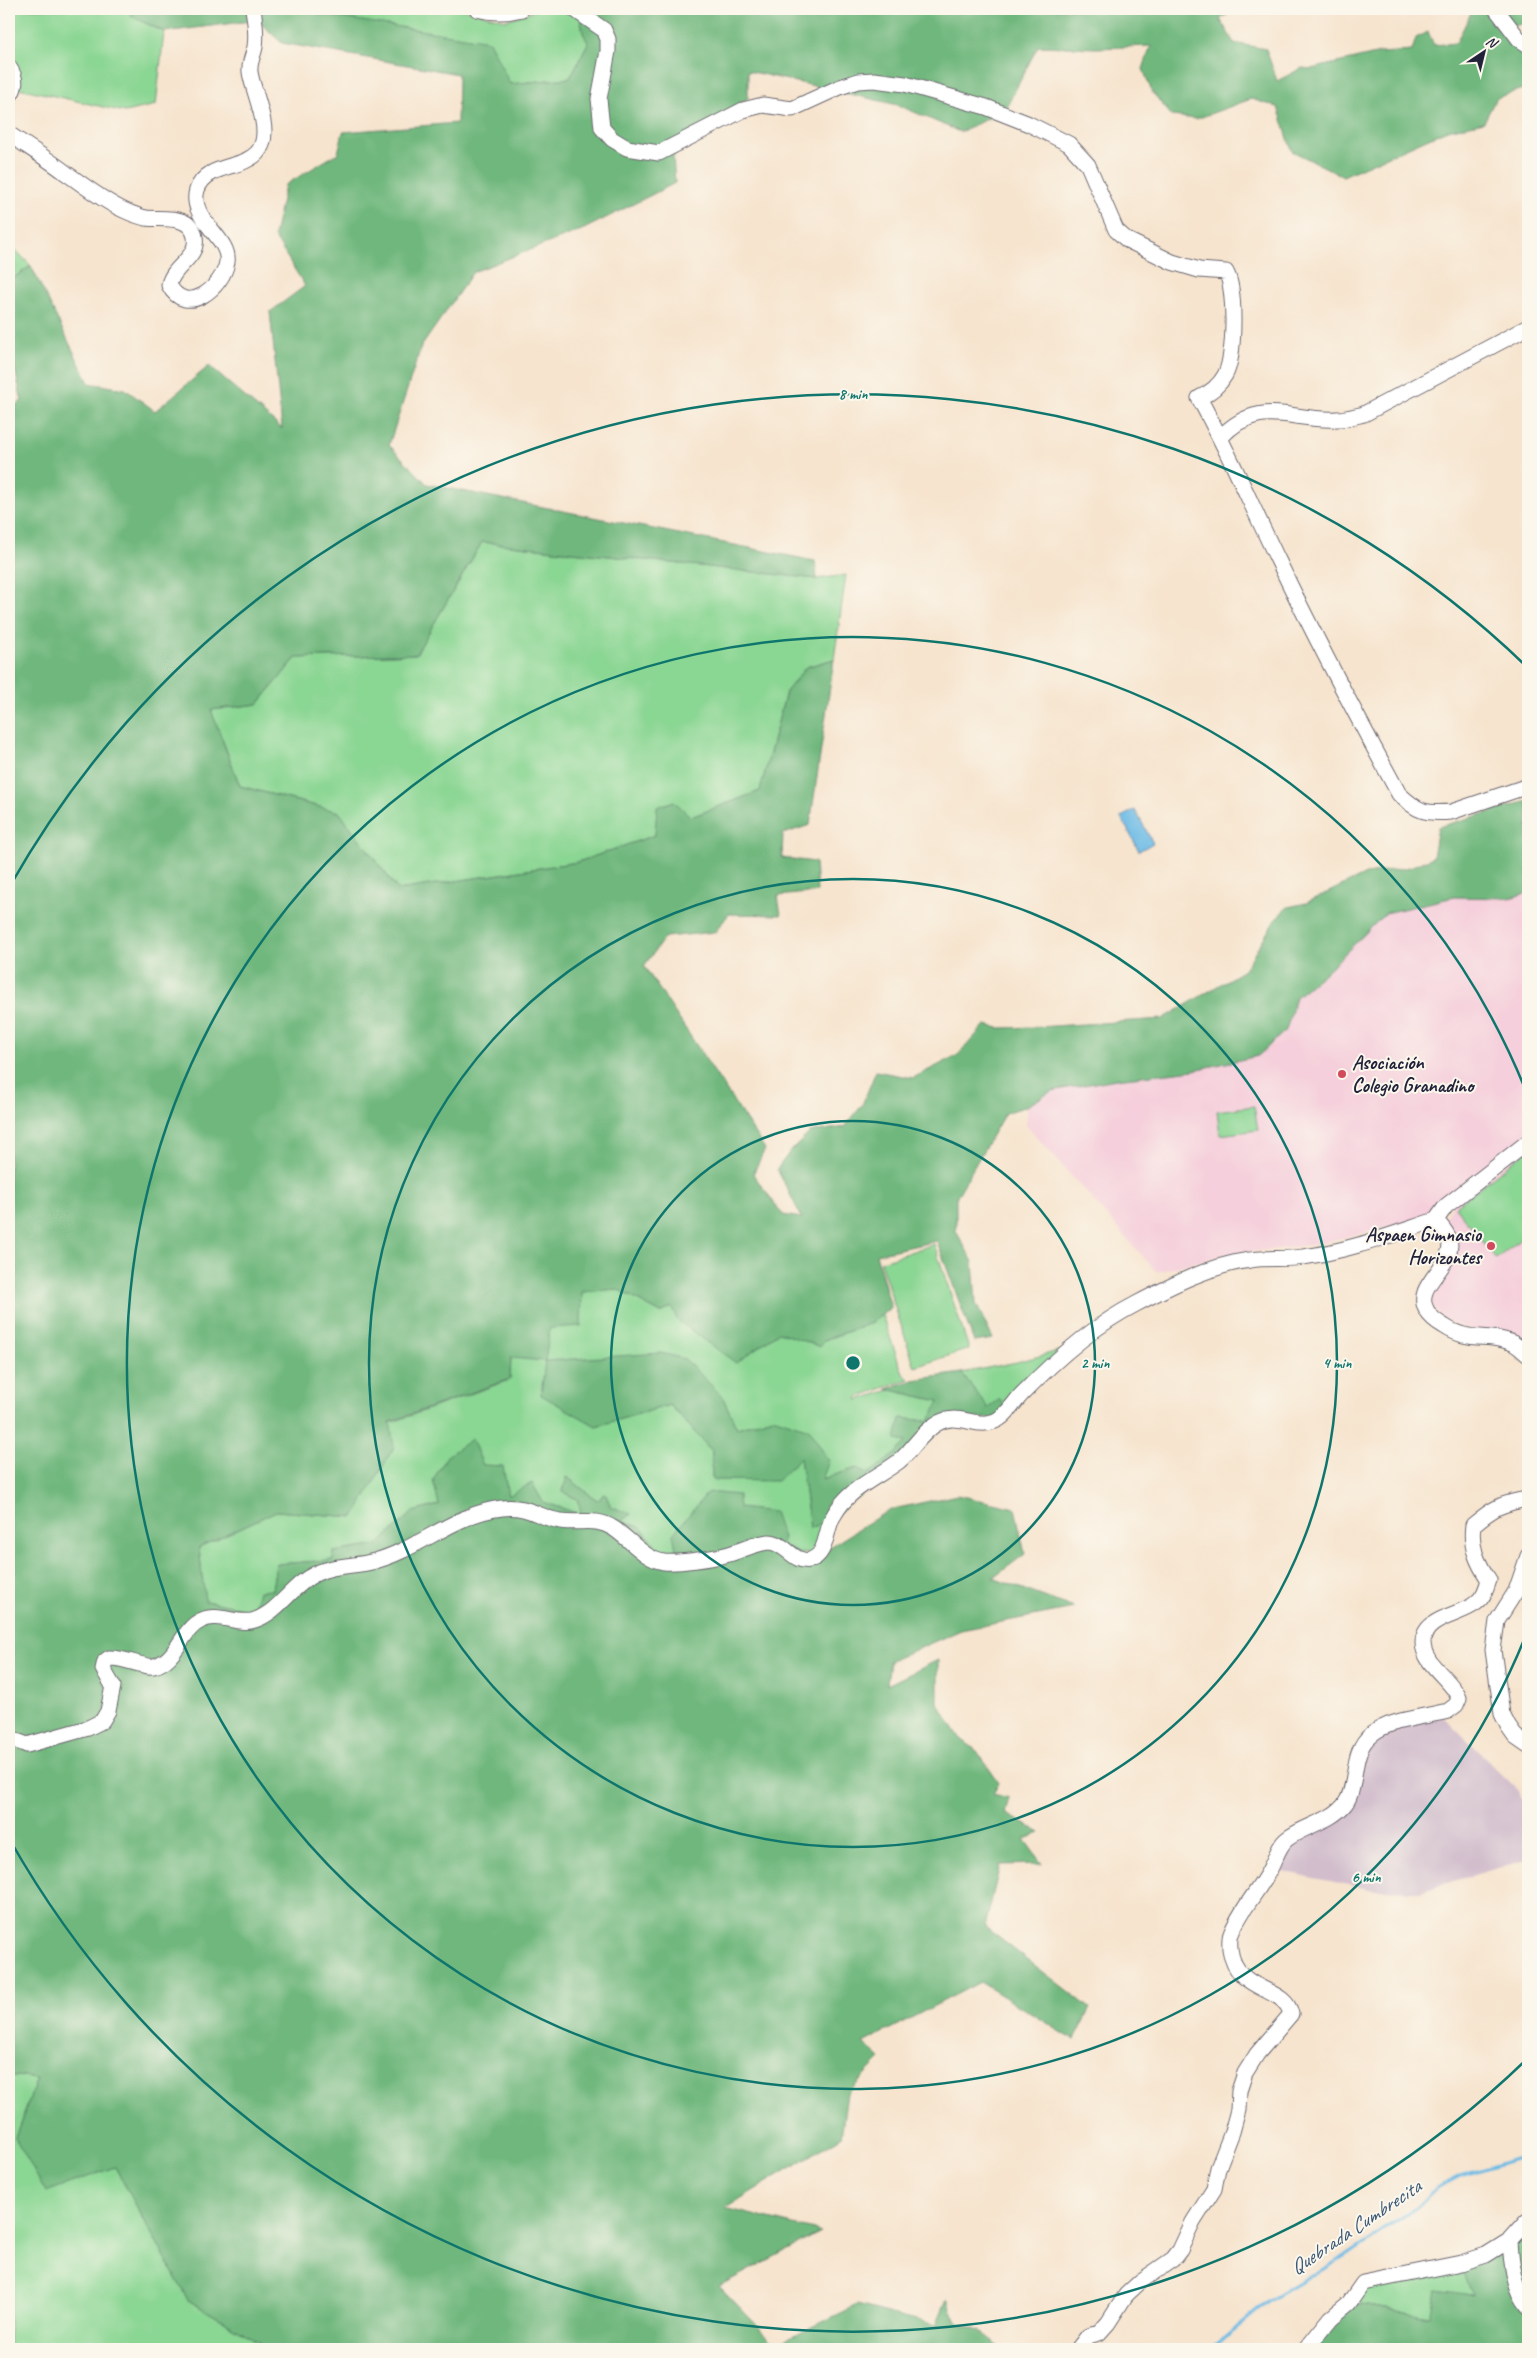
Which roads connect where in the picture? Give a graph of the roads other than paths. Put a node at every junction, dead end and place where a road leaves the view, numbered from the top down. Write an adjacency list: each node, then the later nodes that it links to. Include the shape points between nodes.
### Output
1 (254, 9): 10 (street, via 256,37 250,61 262,110 262,143 256,155 208,175 197,191 198,209 227,255 225,266 207,294 187,299 178,297 169,285 170,276 195,247 194,232 189,226 173,219 146,218 126,211)
2 (477, 9): 6 (street, via 492,13)
3 (522, 9): 6 (street)
4 (574, 9): 12 (street, via 604,30 608,39 599,99 602,128 627,148 659,153 743,110 764,105 792,109 840,87 874,80 905,84 986,107 1069,144 1088,165 1116,230 1127,240 1172,262 1199,270 1226,272 1232,303 1230,362 1225,376 1210,393 1200,398)
5 (1496, 9): 7 (street)
6 (504, 11)
7 (1524, 42)
8 (9, 68): 9 (street, via 15,86)
9 (9, 96)
10 (9, 134)
11 (1528, 327): 12 (street, via 1364,414 1337,419 1263,414 1246,417)
12 (1221, 437): 13 (street, via 1343,692 1399,794 1427,814 1451,812)
13 (1528, 786)
14 (1528, 1142): 15 (street, via 1446,1206)
15 (1436, 1220): 16 (street, via 1449,1238 1449,1245 1447,1255 1424,1293 1422,1301 1427,1312 1453,1333 1507,1340); 19 (street, via 1353,1247 1302,1258 1251,1259 1218,1267 1136,1304 1106,1321 1074,1347 1022,1394 1000,1419 984,1422 955,1417 928,1430 899,1461 849,1494 831,1519 820,1553 811,1560 800,1560 781,1545 770,1542 725,1555 661,1562 612,1527 594,1520 561,1521 519,1507 498,1509 477,1514 375,1562 333,1567 313,1574 271,1612 249,1622 208,1617 191,1627 172,1656 156,1666 149,1667 126,1658 109,1658 103,1669 113,1686 108,1711 102,1721 27,1745)
16 (1528, 1355)
17 (1528, 1499): 24 (street, via 1492,1509 1473,1525 1471,1537 1475,1559 1489,1580 1486,1591 1467,1610 1433,1623 1426,1631 1423,1644 1427,1657 1455,1688 1459,1698 1456,1705 1448,1711 1385,1727 1370,1735 1359,1751 1347,1801 1338,1812 1284,1842 1262,1884 1235,1924 1230,1947 1232,1961 1240,1975 1283,2000 1290,2006 1291,2014 1244,2073 1238,2091 1238,2110 1214,2189 1180,2250 1126,2295 1108,2323 1099,2333 1088,2336)
18 (1528, 1556): 20 (street, via 1516,1591 1497,1621 1493,1650 1502,1714 1512,1731)
19 (9, 1738)
20 (1528, 1745)
21 (1528, 2220): 22 (street)
22 (1510, 2240): 23 (street, via 1516,2281); 25 (street, via 1486,2255 1363,2282 1349,2303 1331,2318)
23 (1528, 2306)
24 (1078, 2349)
25 (1306, 2349)

